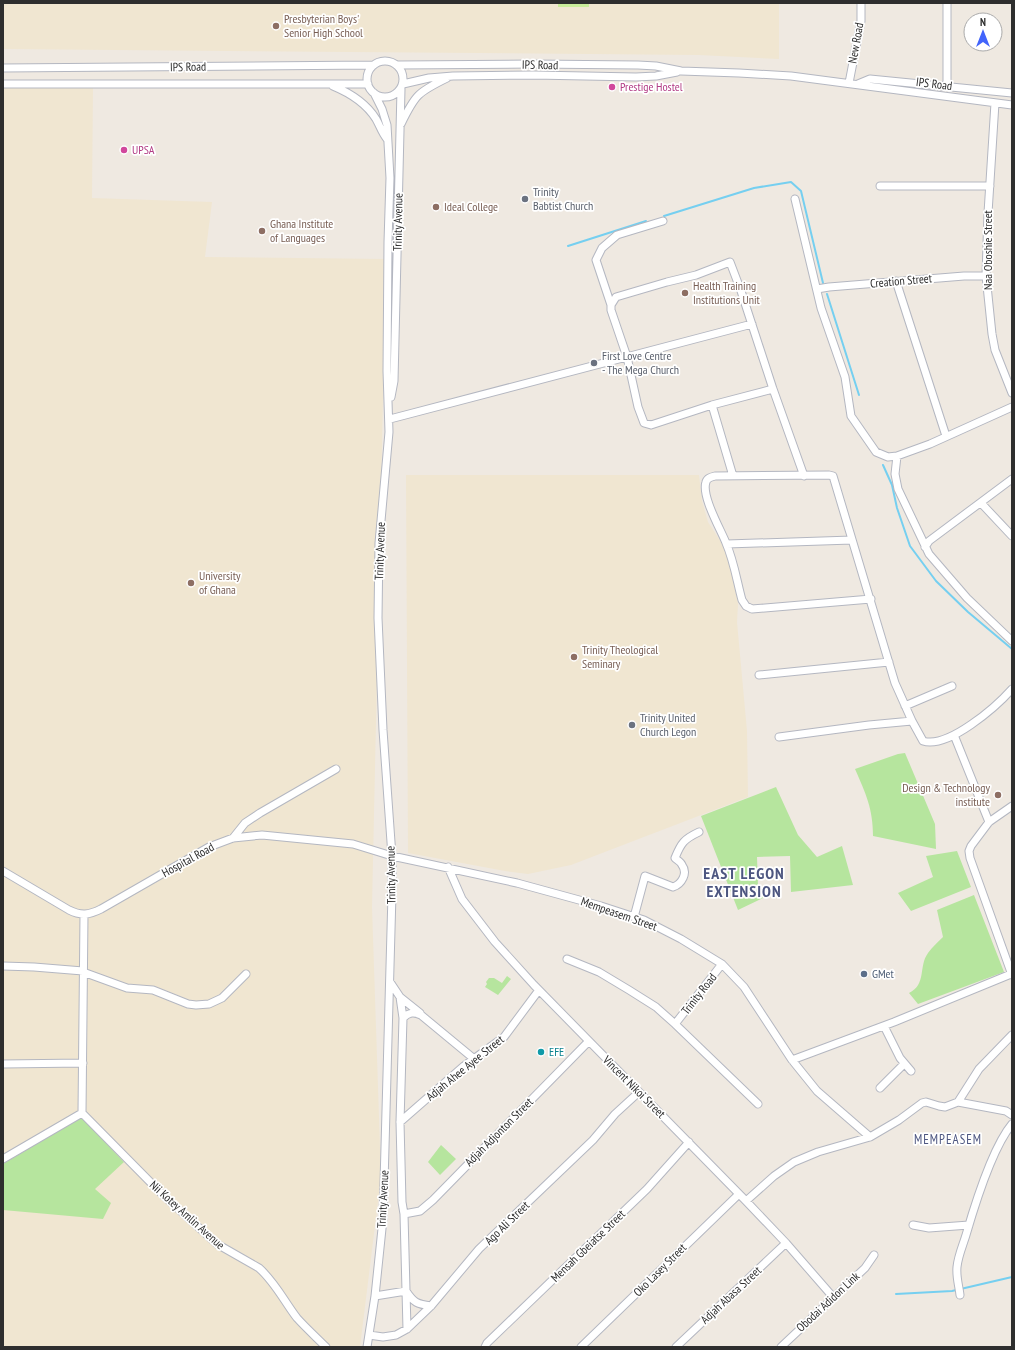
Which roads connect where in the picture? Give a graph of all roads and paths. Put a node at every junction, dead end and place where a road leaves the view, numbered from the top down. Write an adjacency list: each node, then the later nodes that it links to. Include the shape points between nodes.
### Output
1 (861, 3): 8 (street, New Road, via 861,21)
2 (947, 3): 14 (street)
3 (373, 65): 4 (street, via 383,61); 5 (street, IPS Road); 11 (street, via 368,74)
4 (398, 65): 6 (street, IPS Road, via 638,65); 13 (street, via 403,74)
5 (3, 68)
6 (681, 71): 7 (street, IPS Road, via 636,77); 8 (street, IPS Road, via 791,76)
7 (453, 76): 13 (street, IPS Road, via 429,78); 19 (street, via 422,91 415,98)
8 (849, 83): 12 (street, IPS Road)
9 (3, 84): 10 (street)
10 (330, 84): 11 (street); 20 (street, via 352,95 366,107 375,117)
11 (368, 84): 15 (street)
12 (858, 84): 14 (street, IPS Road, via 870,79); 17 (street, IPS Road)
13 (402, 86): 15 (street, via 398,93 388,97); 19 (street, Trinity Avenue)
14 (947, 86): 16 (street, IPS Road)
15 (374, 93): 20 (street, Trinity Avenue, via 386,120)
16 (1012, 93)
17 (995, 103): 18 (street, IPS Road); 22 (street, Naa Oboshie Street)
18 (1012, 105)
19 (400, 126): 33 (street, Trinity Avenue, via 394,381)
20 (388, 141): 33 (street, Trinity Avenue)
21 (880, 186): 22 (street)
22 (990, 186): 25 (street, Naa Oboshie Street)
23 (795, 199): 27 (street)
24 (663, 221): 28 (street, via 617,235 602,248 596,260)
25 (986, 276): 26 (street, Creation Street); 32 (street, Naa Oboshie Street, via 995,350)
26 (896, 281): 27 (street, Creation Street); 37 (street)
27 (817, 289): 38 (street, via 845,377 851,416 876,452 888,457)
28 (611, 305): 29 (street, via 616,297 696,276 730,262); 30 (street)
29 (752, 324): 30 (street); 31 (street)
30 (627, 357): 34 (street, via 644,423 651,425); 36 (street)
31 (773, 389): 34 (street); 40 (street)
32 (1012, 393)
33 (389, 403): 36 (street, Trinity Avenue)
34 (712, 405): 39 (street)
35 (1012, 406): 37 (street)
36 (390, 419): 62 (street, Trinity Avenue, via 379,543 378,618)
37 (946, 436): 38 (street)
38 (897, 456): 46 (street, via 895,474 898,489)
39 (733, 476): 40 (street); 45 (street, via 716,476 708,478 705,482 712,513)
40 (804, 476): 44 (street, via 833,476)
41 (1012, 479): 42 (street)
42 (981, 503): 43 (street); 46 (street, via 929,541)
43 (1012, 536)
44 (852, 540): 45 (street); 47 (street)
45 (727, 544): 47 (street, via 742,600 752,609)
46 (925, 547): 48 (street, via 928,554 968,598)
47 (871, 599): 49 (street)
48 (1012, 641)
49 (889, 662): 50 (street); 53 (street)
50 (760, 675)
51 (952, 686): 53 (street)
52 (1012, 689): 55 (street, via 989,711)
53 (904, 706): 54 (street)
54 (912, 721): 55 (street, via 923,741 934,742); 56 (street)
55 (954, 735): 59 (street)
56 (779, 737)
57 (336, 769): 61 (street, via 245,823)
58 (1012, 806): 59 (street)
59 (988, 822): 72 (street, via 971,846 970,858)
60 (699, 832): 66 (street, via 681,844 674,858 682,864 684,870 684,877 679,885 666,885 645,876)
61 (233, 838): 62 (street, Hospital Road, via 291,837 353,844); 65 (street, Hospital Road, via 209,847 101,909)
62 (392, 856): 63 (street, Mempeasem Street); 73 (street, Trinity Avenue)
63 (448, 867): 66 (street, Mempeasem Street, via 517,883); 74 (street, Vincent Nikoi Street, via 462,899 495,942)
64 (3, 871): 65 (street, via 69,910)
65 (84, 915): 70 (street)
66 (634, 917): 68 (street, Mempeasem Street, via 682,939)
67 (567, 959): 78 (street, via 598,972 629,990 656,1007)
68 (722, 964): 78 (street, Trinity Road); 83 (street, Mempeasem Street, via 744,987)
69 (3, 966): 70 (street)
70 (83, 971): 71 (street, via 127,988 153,990 196,1005 208,1004 222,998); 84 (street)
71 (246, 974)
72 (1012, 974): 79 (street)
73 (390, 982): 75 (street); 108 (street, Trinity Avenue, via 382,1219)
74 (539, 990): 81 (street, Vincent Nikoi Street); 82 (street, Adjah Ahee Ayee Street, via 504,1037)
75 (400, 997): 76 (street); 77 (street)
76 (422, 1015): 77 (street, via 414,1013); 82 (street)
77 (405, 1016): 94 (street)
78 (676, 1024): 91 (street)
79 (884, 1026): 83 (street); 86 (street)
80 (1012, 1035): 90 (street, via 979,1069)
81 (589, 1041): 89 (street, Vincent Nikoi Street); 101 (street, Adjah Adjonton Street, via 433,1200 420,1211)
82 (473, 1058): 94 (street, Adjah Ahee Ayee Street)
83 (792, 1060): 96 (street, Mempeasem Street, via 817,1090)
84 (83, 1063): 85 (street); 92 (street)
85 (3, 1064)
86 (904, 1064): 87 (street); 88 (street)
87 (911, 1071)
88 (880, 1088)
89 (639, 1092): 97 (street, Vincent Nikoi Street); 110 (street, Ago Ali Street, via 615,1114 593,1140 479,1249)
90 (958, 1102): 93 (street, via 1006,1111); 96 (street, via 945,1107 922,1103)
91 (758, 1104)
92 (82, 1113): 98 (street); 113 (street, Nii Kotey Amlin Avenue, via 164,1196 217,1244 265,1273 297,1318)
93 (1012, 1115)
94 (400, 1122): 101 (street)
95 (1012, 1124): 103 (street, via 1005,1132 994,1157)
96 (870, 1137): 100 (street, via 794,1162)
97 (690, 1142): 99 (street, Vincent Nikoi Street); 115 (street, Mensah Gbeiatse Street, via 647,1189)
98 (3, 1159)
99 (739, 1194): 100 (street, Vincent Nikoi Street); 116 (street, Oko Lasey Street)
100 (746, 1201): 104 (street, Vincent Nikoi Street)
101 (404, 1214): 106 (street)
102 (913, 1225): 103 (street, via 929,1228)
103 (969, 1225): 107 (street, via 957,1267)
104 (786, 1243): 109 (street, Vincent Nikoi Street); 117 (street, Adjah Abasa Street)
105 (874, 1255): 109 (street, Obodai Adidon Link, via 865,1268)
106 (406, 1291): 108 (street); 110 (street, via 413,1301); 111 (street)
107 (960, 1294)
108 (375, 1296): 112 (street, Trinity Avenue)
109 (833, 1297): 118 (street, Obodai Adidon Link)
110 (431, 1306): 111 (street, Ago Ali Street)
111 (407, 1329): 112 (street, Ago Ali Street, via 396,1335)
112 (369, 1335): 114 (street, Trinity Avenue)
113 (326, 1347)
114 (367, 1347)
115 (485, 1347)
116 (581, 1347)
117 (676, 1347)
118 (780, 1347)

